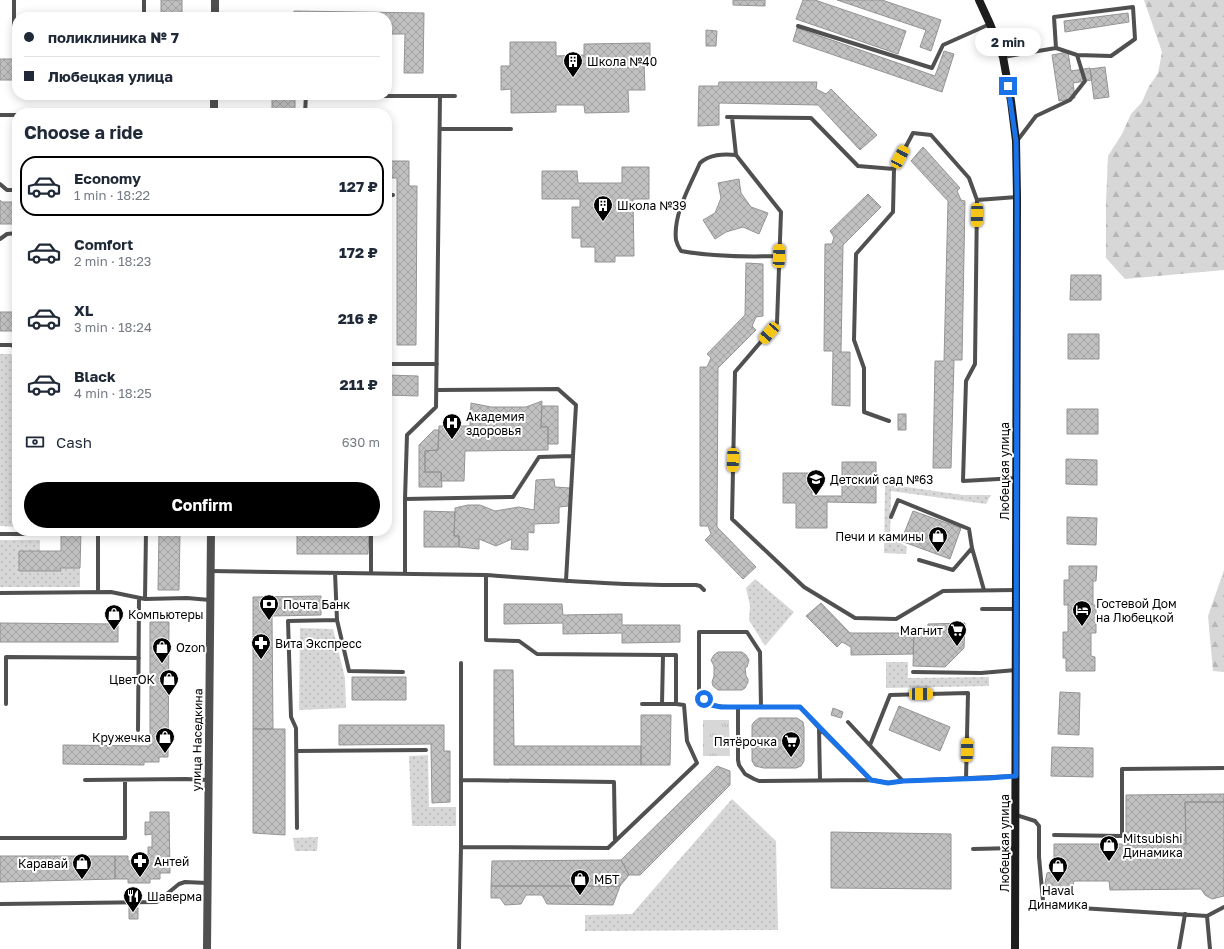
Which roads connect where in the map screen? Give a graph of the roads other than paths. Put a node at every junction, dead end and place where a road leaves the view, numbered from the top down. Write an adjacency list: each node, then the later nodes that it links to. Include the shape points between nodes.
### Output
1 (14, 0): 5 (lane)
2 (144, 0): 6 (lane)
3 (215, 0): 7 (street)
4 (979, 0): 8 (street, Любецкая улица)
5 (14, 12)
6 (144, 12)
7 (215, 12)
8 (990, 24): 9 (lane, via 943,45 932,68); 12 (street, Любецкая улица)
9 (798, 26)
10 (1056, 48): 11 (lane); 11 (lane, via 1054,17 1133,7 1135,38 1111,56); 12 (lane)
11 (1077, 55): 20 (lane, via 1085,81 1070,100 1036,116)
12 (1003, 58): 20 (street, Любецкая улица)
13 (392, 96): 14 (lane)
14 (440, 96): 15 (lane); 19 (lane)
15 (454, 96)
16 (0, 115): 17 (lane)
17 (12, 115)
18 (511, 129): 19 (lane)
19 (440, 130): 33 (lane)
20 (1016, 141): 25 (street, Любецкая улица)
21 (736, 155): 22 (lane, via 730,117 811,118 858,166); 29 (lane, via 781,212); 29 (lane, via 720,154 705,158 700,163 682,205 676,225 676,242 681,251 696,254)
22 (894, 169): 26 (lane, via 913,133 931,135 970,178); 35 (lane, via 893,212 856,254 854,316 854,340 864,368 864,412)
23 (0, 184): 24 (lane, via 7,190)
24 (12, 190)
25 (1017, 197): 26 (lane); 37 (street, Любецкая улица)
26 (977, 200): 37 (lane, via 975,364 966,381 963,481)
27 (12, 234): 28 (lane)
28 (0, 239)
29 (779, 256): 55 (lane, via 777,323 735,372 732,519 804,587 856,618 896,619 943,591)
30 (0, 345): 31 (lane)
31 (12, 346)
32 (392, 364): 33 (lane)
33 (437, 364): 34 (lane)
34 (436, 390): 36 (lane, via 558,389 576,405); 38 (lane, via 436,407 407,435)
35 (889, 422)
36 (573, 456): 38 (lane, via 539,457 513,497); 53 (lane)
37 (1016, 478): 56 (street, Любецкая улица)
38 (405, 499): 51 (lane)
39 (891, 517): 46 (lane, via 898,500 969,528)
40 (0, 534): 41 (lane)
41 (12, 534)
42 (98, 536): 57 (lane)
43 (146, 536): 60 (lane)
44 (210, 536): 48 (street, улица Наседкина)
45 (371, 536): 50 (lane)
46 (972, 548): 47 (lane, via 953,570); 55 (lane)
47 (919, 560)
48 (210, 571): 49 (lane); 61 (street, улица Наседкина)
49 (335, 573): 50 (lane); 64 (lane)
50 (371, 573): 51 (lane)
51 (405, 574): 52 (lane)
52 (486, 575): 53 (lane); 65 (lane, via 486,640 519,641 537,654)
53 (566, 581): 54 (lane, via 696,585)
54 (704, 590)
55 (984, 590): 56 (lane)
56 (1016, 590): 63 (street, Любецкая улица)
57 (98, 592): 58 (lane); 59 (lane)
58 (0, 593)
59 (139, 598): 60 (lane); 66 (lane)
60 (145, 599): 61 (lane)
61 (210, 600): 88 (street, улица Наседкина)
62 (982, 609): 63 (lane)
63 (1016, 609): 68 (street, Любецкая улица)
64 (337, 620): 69 (lane, via 350,671); 82 (lane, via 288,621 291,717 296,728)
65 (663, 654): 73 (lane); 74 (lane, via 676,655)
66 (139, 658): 71 (lane, via 6,657); 79 (lane)
67 (461, 662): 89 (lane)
68 (1016, 670): 70 (lane, via 980,673); 84 (street, Любецкая улица)
69 (403, 672)
70 (913, 672)
71 (6, 704)
72 (642, 704): 73 (lane)
73 (662, 704): 74 (lane)
74 (676, 704): 97 (lane, via 684,705 687,741 697,763)
75 (738, 707): 76 (lane); 76 (lane, via 716,707 701,695 699,632 748,632 760,652); 90 (lane, via 738,760 745,774 759,781)
76 (760, 707): 78 (lane, via 800,707)
77 (848, 722): 80 (lane)
78 (819, 728): 90 (lane); 91 (lane)
79 (138, 730)
80 (870, 746): 85 (lane, via 890,695 968,693); 92 (lane)
81 (426, 750): 82 (lane)
82 (296, 751): 94 (lane)
83 (1224, 768): 95 (lane, via 1122,769 1122,836)
84 (1016, 776): 85 (lane); 93 (street, Любецкая улица)
85 (966, 779): 92 (lane)
86 (85, 780): 87 (lane)
87 (124, 780): 88 (lane); 96 (lane, via 125,838)
88 (208, 780): 101 (street, улица Наседкина)
89 (461, 780): 97 (lane, via 614,782); 98 (lane)
90 (820, 780): 91 (lane)
91 (871, 780): 92 (lane, via 888,783)
92 (903, 781)
93 (1016, 815): 99 (street, Любецкая улица); 104 (lane, via 1035,821 1039,826 1043,901 1049,906)
94 (297, 828)
95 (1054, 835)
96 (0, 838)
97 (615, 842): 98 (lane, via 608,848)
98 (461, 847): 107 (lane)
99 (1016, 848): 100 (lane); 108 (street, Любецкая улица)
100 (973, 849)
101 (207, 883): 102 (lane, via 179,884 157,902); 106 (street, улица Наседкина)
102 (0, 904)
103 (1224, 907): 105 (lane)
104 (1185, 914): 105 (lane); 109 (lane)
105 (1207, 916): 110 (lane)
106 (207, 949)
107 (459, 949)
108 (1015, 949)
109 (1179, 949)
110 (1210, 949)

